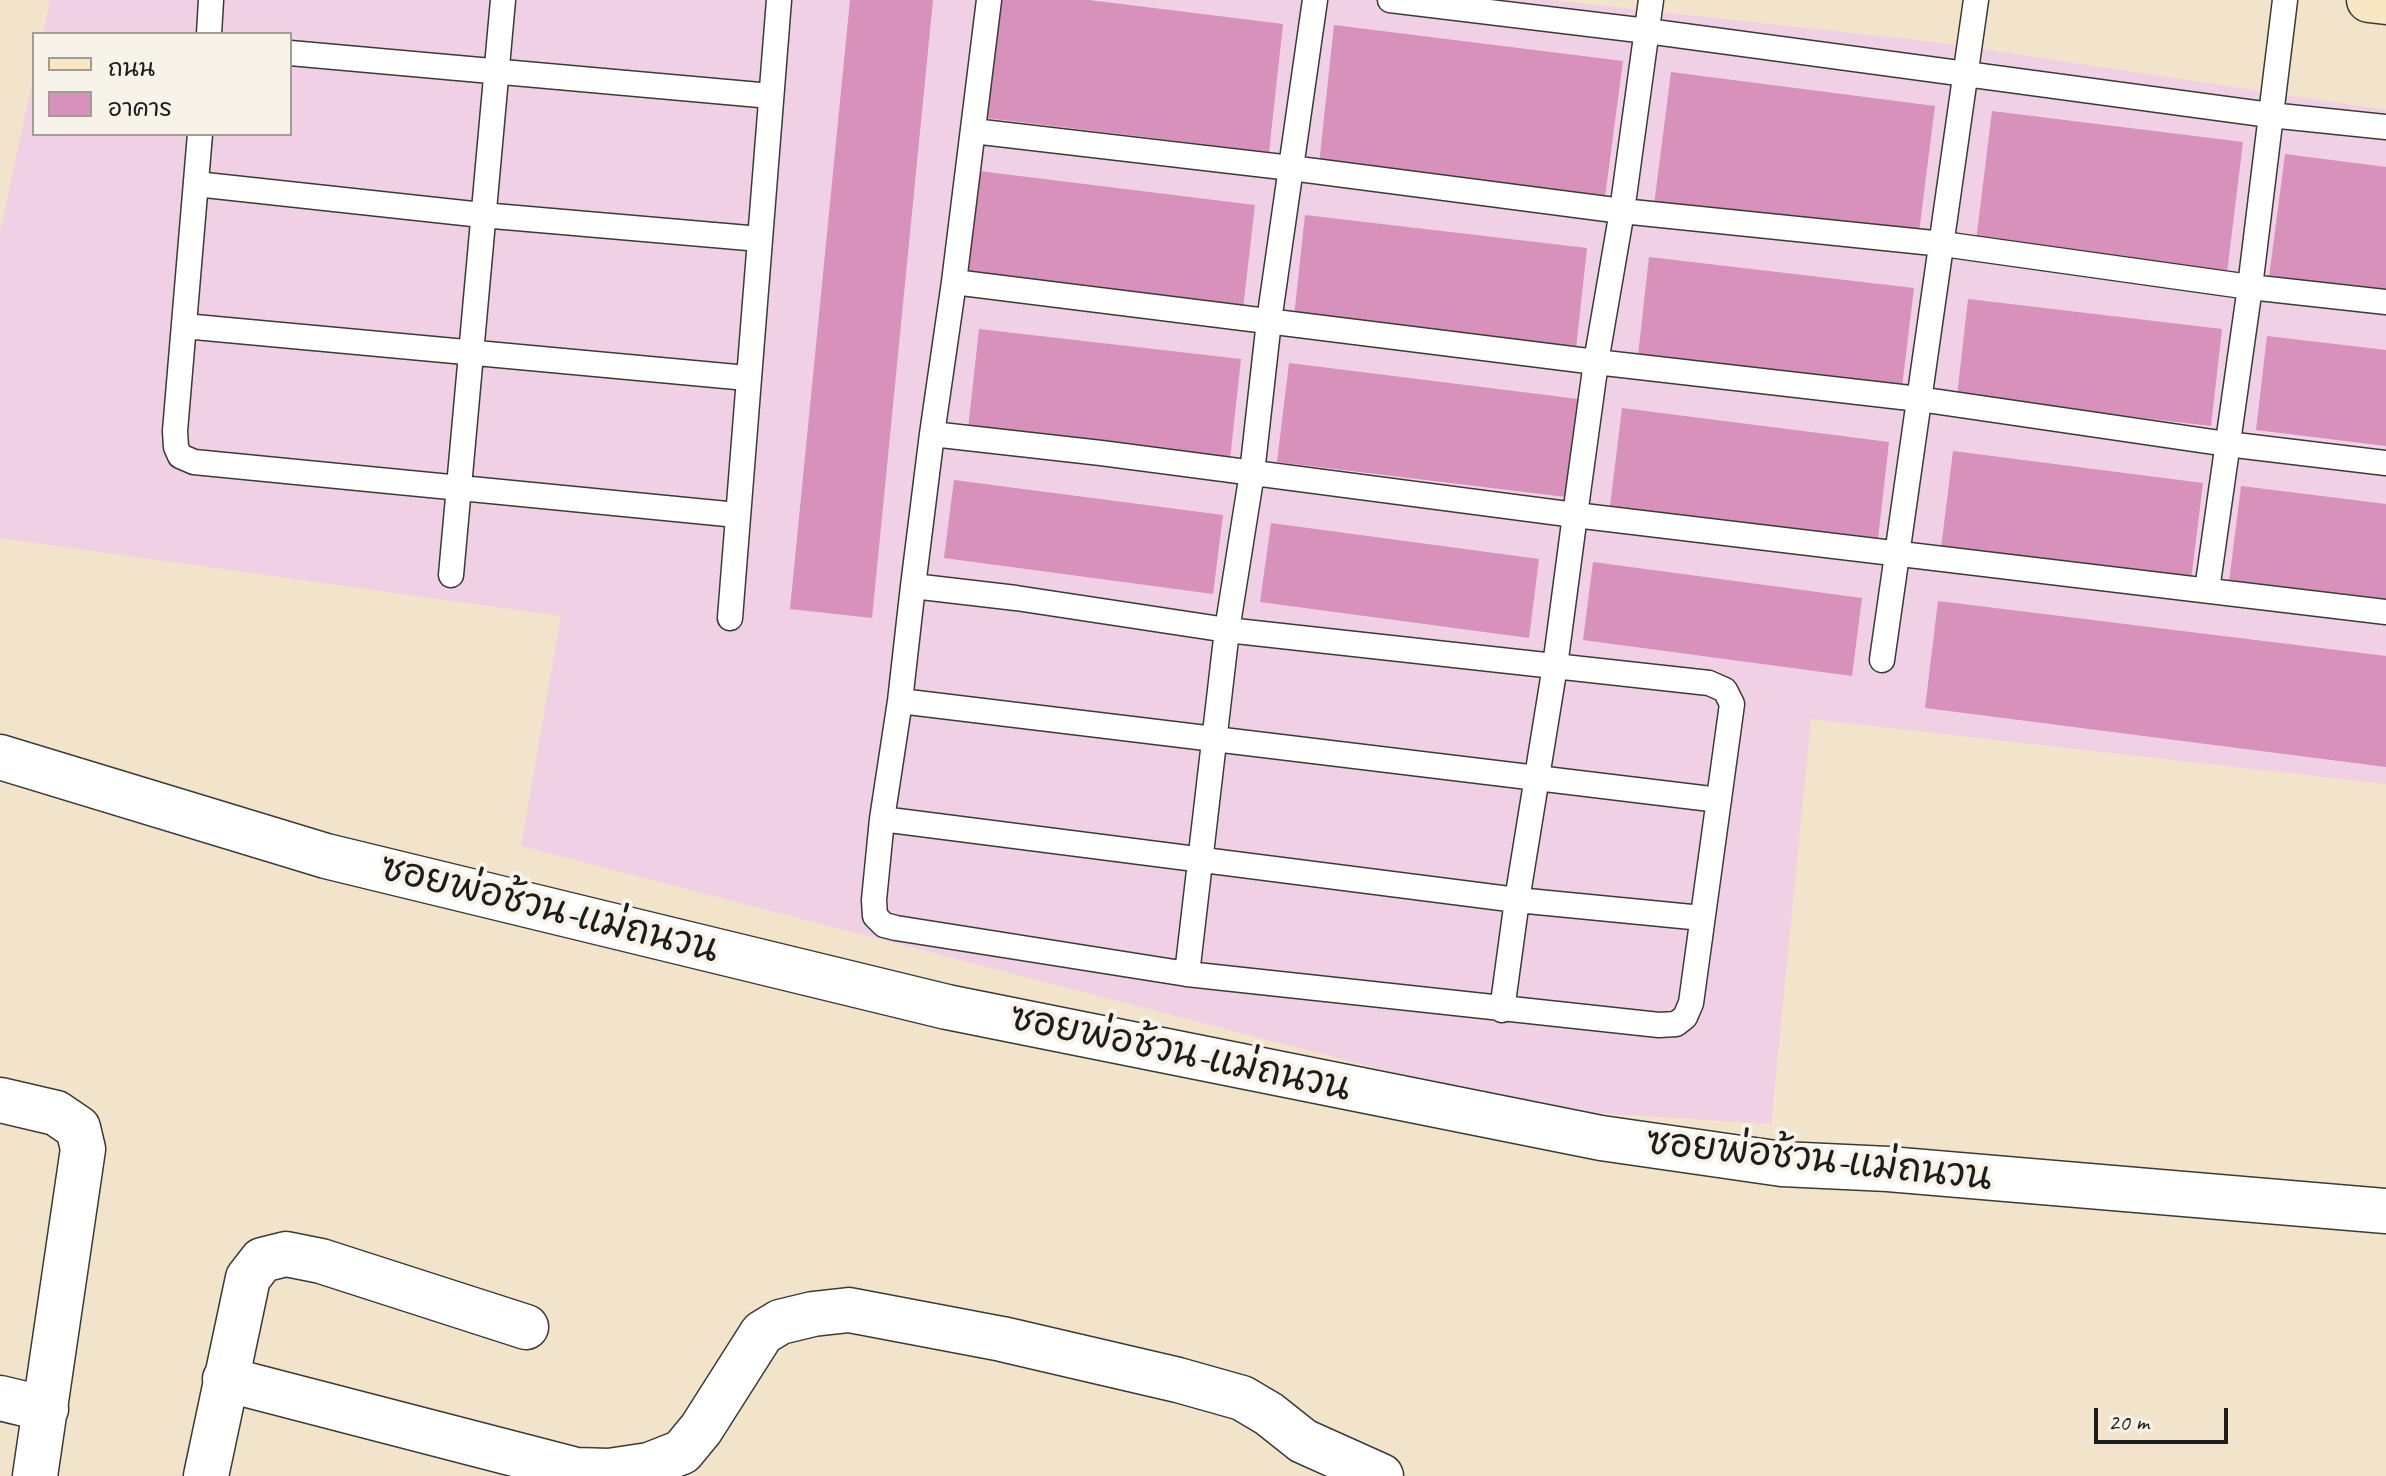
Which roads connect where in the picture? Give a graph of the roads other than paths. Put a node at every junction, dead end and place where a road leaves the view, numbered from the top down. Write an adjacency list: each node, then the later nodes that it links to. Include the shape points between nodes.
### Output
1 (211, 0): 13 (lane)
2 (503, 0): 15 (lane)
3 (779, 0): 17 (lane)
4 (989, 0): 20 (lane)
5 (1315, 0): 22 (lane)
6 (1390, 0): 12 (lane)
7 (1651, 0): 12 (lane)
8 (1976, 0): 16 (lane)
9 (2285, 0): 18 (lane)
10 (2369, 0): 11 (main road)
11 (2386, 2)
12 (1647, 31): 16 (lane); 24 (lane)
13 (209, 32)
14 (292, 53): 15 (lane)
15 (495, 72): 17 (lane); 25 (lane)
16 (1966, 74): 18 (lane); 27 (lane)
17 (771, 96): 26 (lane)
18 (2270, 115): 19 (lane); 29 (lane)
19 (2386, 127)
20 (973, 131): 22 (lane); 28 (lane)
21 (200, 136): 23 (lane)
22 (1291, 168): 24 (lane); 31 (lane)
23 (196, 184): 25 (lane); 32 (lane)
24 (1622, 211): 27 (lane); 34 (lane)
25 (482, 215): 26 (lane); 33 (lane)
26 (760, 239): 35 (lane)
27 (1943, 244): 29 (lane); 36 (lane)
28 (954, 282): 31 (lane); 37 (lane)
29 (2250, 287): 30 (lane); 38 (lane)
30 (2386, 302)
31 (1269, 321): 34 (lane); 40 (lane)
32 (184, 326): 33 (lane); 41 (lane, via 175,431 180,456 194,462)
33 (470, 354): 35 (lane); 41 (lane)
34 (1596, 362): 36 (lane); 43 (lane)
35 (747, 378): 42 (lane)
36 (1919, 399): 38 (lane); 44 (lane)
37 (932, 434): 40 (lane); 46 (lane)
38 (2227, 444): 39 (lane); 47 (lane)
39 (2386, 463)
40 (1252, 473): 43 (lane); 50 (lane)
41 (458, 487): 42 (lane); 45 (lane)
42 (737, 515): 49 (lane)
43 (1575, 515): 44 (lane); 52 (lane)
44 (1897, 555): 47 (lane); 51 (lane)
45 (451, 575)
46 (913, 586): 50 (lane); 53 (lane)
47 (2207, 590): 48 (lane)
48 (2386, 612)
49 (730, 618)
50 (1227, 630): 52 (lane); 54 (lane)
51 (1882, 660)
52 (1555, 666): 56 (lane); 57 (lane, via 1709,683 1725,690 1732,704)
53 (900, 701): 54 (lane); 58 (lane)
54 (1213, 738): 56 (lane); 59 (lane)
55 (0, 757): 65 (street, ซอยพ่อช้วน-แม่ถนวน, via 326,856 947,1007 1601,1138 1782,1164)
56 (1538, 777): 57 (lane); 60 (lane)
57 (1719, 800): 61 (lane)
58 (882, 819): 59 (lane); 62 (lane, via 874,900 875,916 884,925)
59 (1199, 860): 60 (lane); 62 (lane)
60 (1517, 900): 61 (lane); 63 (lane)
61 (1702, 918): 63 (lane, via 1691,1003 1676,1024)
62 (1187, 974): 63 (lane)
63 (1502, 1010)
64 (0, 1100): 69 (street, via 56,1113 78,1128 83,1149)
65 (2386, 1211)
66 (526, 1327): 67 (street, via 286,1254 262,1260 248,1278)
67 (225, 1379): 71 (street); 72 (street, via 576,1470 609,1471 649,1465 682,1452 762,1333 780,1322 849,1310 1002,1339 1242,1398 1303,1441)
68 (0, 1398): 69 (street)
69 (46, 1409): 70 (street)
70 (35, 1476)
71 (206, 1476)
72 (1381, 1476)

